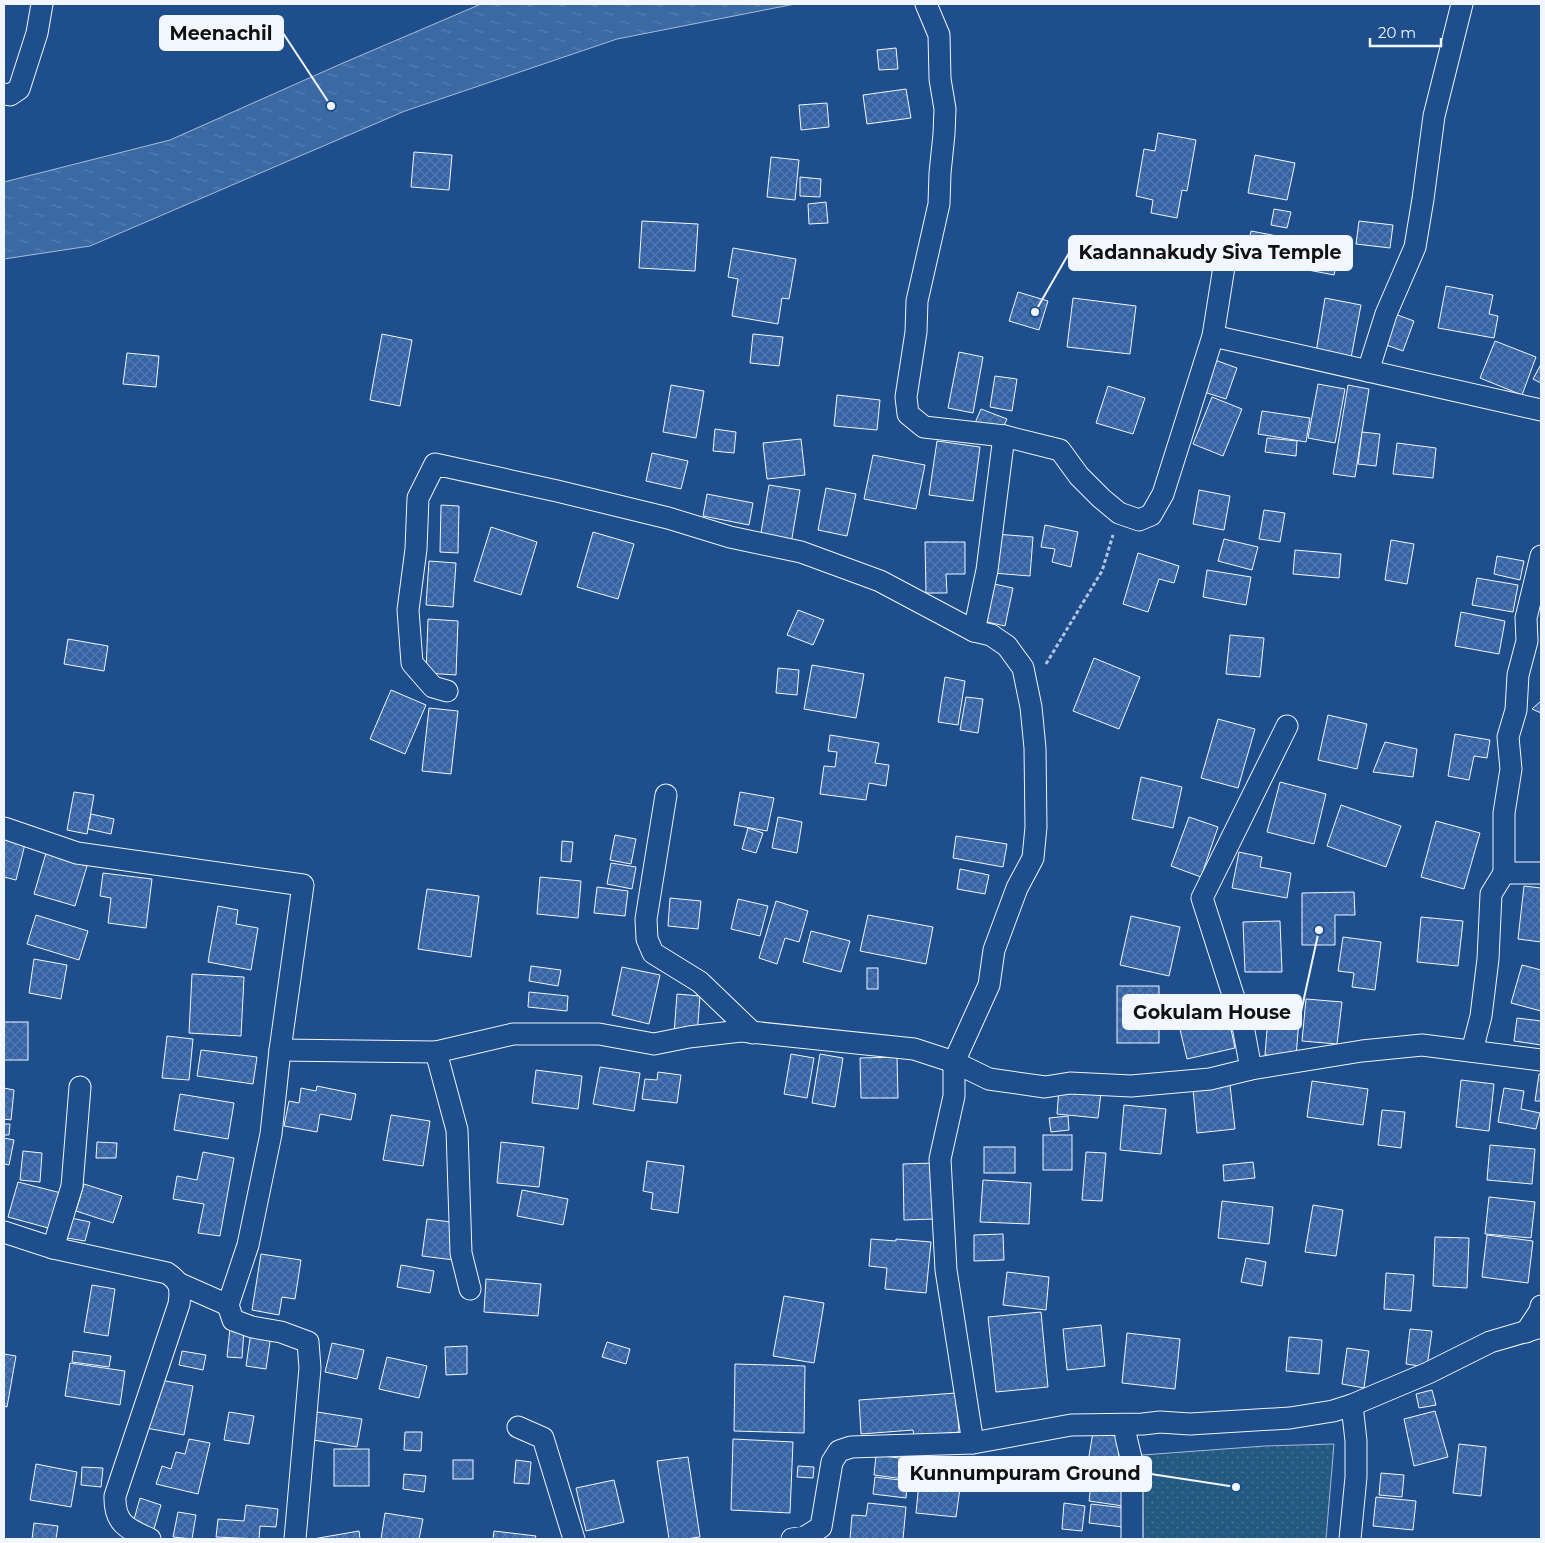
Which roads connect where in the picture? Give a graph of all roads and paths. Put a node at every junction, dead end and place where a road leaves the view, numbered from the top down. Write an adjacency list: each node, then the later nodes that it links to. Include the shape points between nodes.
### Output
1 (42, 4): 4 (street, via 37,33 19,90)
2 (926, 4): 9 (street, via 939,35 944,134 938,204 917,301 916,332 906,397 908,414 924,427)
3 (1462, 4): 7 (street, via 1434,116 1415,247 1386,314)
4 (4, 94)
5 (1227, 248): 6 (street)
6 (1213, 336): 7 (street); 10 (street, via 1163,494 1151,515 1139,520)
7 (1368, 371): 8 (street)
8 (1541, 410)
9 (1004, 436): 10 (street, via 1060,450 1079,476); 13 (street, via 987,570)
10 (1119, 513): 15 (path, via 1102,571)
11 (1541, 556): 12 (street)
12 (1539, 578): 19 (street, via 1526,618 1527,641 1508,738 1511,769 1504,813)
13 (974, 631): 14 (street, via 880,581 801,552 435,464 418,498 416,549 408,610 412,663 433,687); 15 (street, via 991,635 1007,646 1023,668)
14 (448, 691)
15 (1028, 695): 26 (street, via 1035,748 1033,858 1017,888 994,950 989,985)
16 (1288, 726): 27 (street, via 1202,898 1243,1026)
17 (666, 795): 21 (street, via 646,919 646,939 653,954 700,982)
18 (4, 828): 22 (street, via 77,853 303,885)
19 (1504, 873): 20 (street); 23 (street, via 1492,894 1481,1016)
20 (1541, 873)
21 (753, 1032): 24 (street, via 689,1037 654,1044 600,1034 513,1034); 26 (street, via 914,1049)
22 (280, 1050): 24 (street); 33 (street, via 268,1152 248,1245)
23 (1472, 1051): 25 (street); 27 (street, via 1422,1045)
24 (436, 1052): 32 (street, via 457,1130 461,1253)
25 (1541, 1060)
26 (954, 1062): 27 (street, via 988,1079 1045,1087 1070,1083 1131,1086 1210,1079); 39 (street, via 954,1096 940,1159 946,1270)
27 (1251, 1069)
28 (80, 1087): 30 (street, via 72,1186)
29 (4, 1232): 30 (street)
30 (53, 1248): 31 (street, via 167,1273)
31 (178, 1283): 33 (street); 40 (street, via 181,1292 179,1304 115,1496 120,1522)
32 (470, 1289)
33 (228, 1305): 41 (street, via 233,1320 308,1342 310,1368)
34 (1541, 1306): 35 (street)
35 (1534, 1330): 36 (street, via 1490,1342 1428,1374)
36 (1352, 1405): 37 (street, via 1290,1418); 45 (street, via 1356,1477)
37 (1125, 1425): 39 (street, via 1071,1425); 44 (street, via 1132,1462)
38 (518, 1427): 42 (street, via 543,1438)
39 (973, 1443): 43 (street, via 851,1447 839,1451 832,1462 821,1527 805,1537)
40 (150, 1539)
41 (296, 1539)
42 (574, 1539)
43 (792, 1539)
44 (1132, 1539)
45 (1350, 1539)

